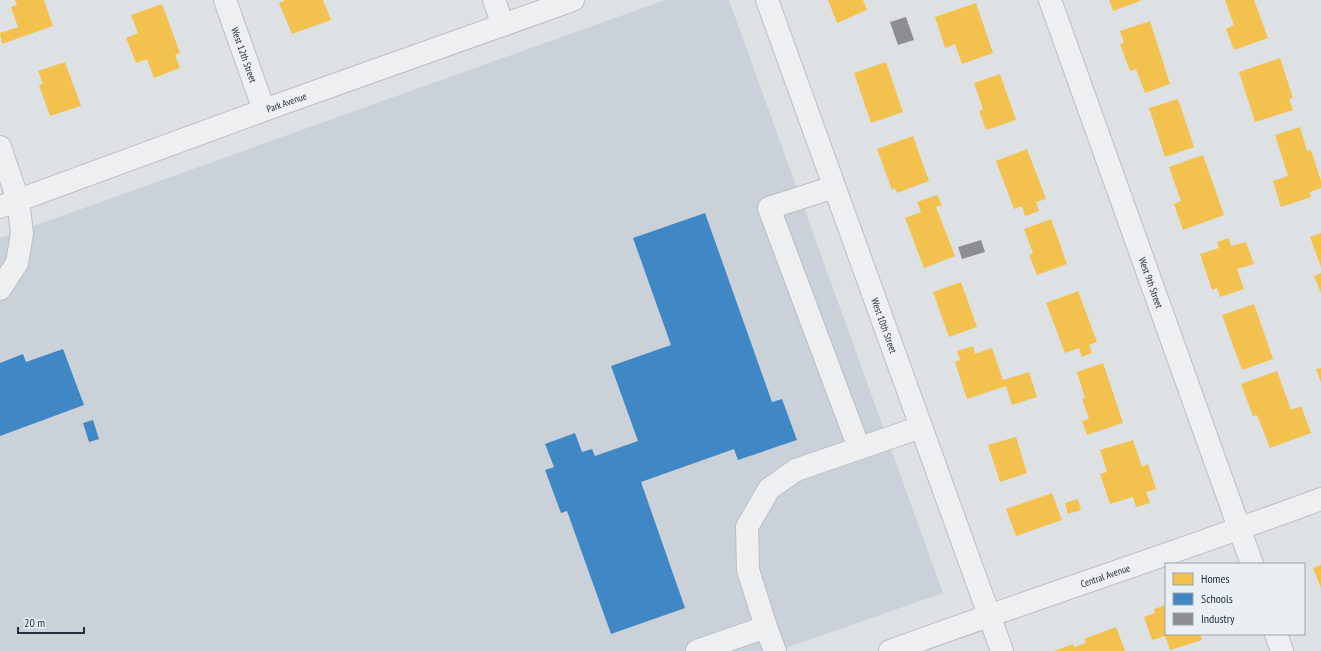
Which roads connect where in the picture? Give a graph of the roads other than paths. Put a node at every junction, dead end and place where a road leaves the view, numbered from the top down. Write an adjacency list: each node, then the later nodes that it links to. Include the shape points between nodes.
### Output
1 (224, 0): 7 (street, West 12th Street)
2 (494, 0): 6 (street)
3 (573, 0): 6 (street, Park Avenue)
4 (767, 0): 9 (street, West 10th Street)
5 (1050, 0): 15 (street, West 9th Street)
6 (503, 25): 7 (street, Park Avenue)
7 (264, 110): 10 (street, Park Avenue)
8 (0, 147): 10 (street)
9 (834, 187): 12 (street, West 10th Street); 13 (street, via 769,208)
10 (9, 203): 11 (street, via 22,233 17,263)
11 (0, 289)
12 (921, 427): 13 (street); 17 (street, West 10th Street)
13 (858, 448): 18 (street, via 796,470 769,489 747,527 748,570)
14 (1321, 499): 15 (street, Central Avenue)
15 (1239, 529): 16 (street, West 9th Street); 17 (street, Central Avenue)
16 (1252, 563)
17 (989, 614): 22 (street, Central Avenue); 23 (street, West 10th Street)
18 (766, 627): 20 (street); 21 (street)
19 (1276, 635): 24 (street)
20 (697, 651)
21 (776, 651)
22 (890, 651)
23 (1002, 651)
24 (1282, 651)

